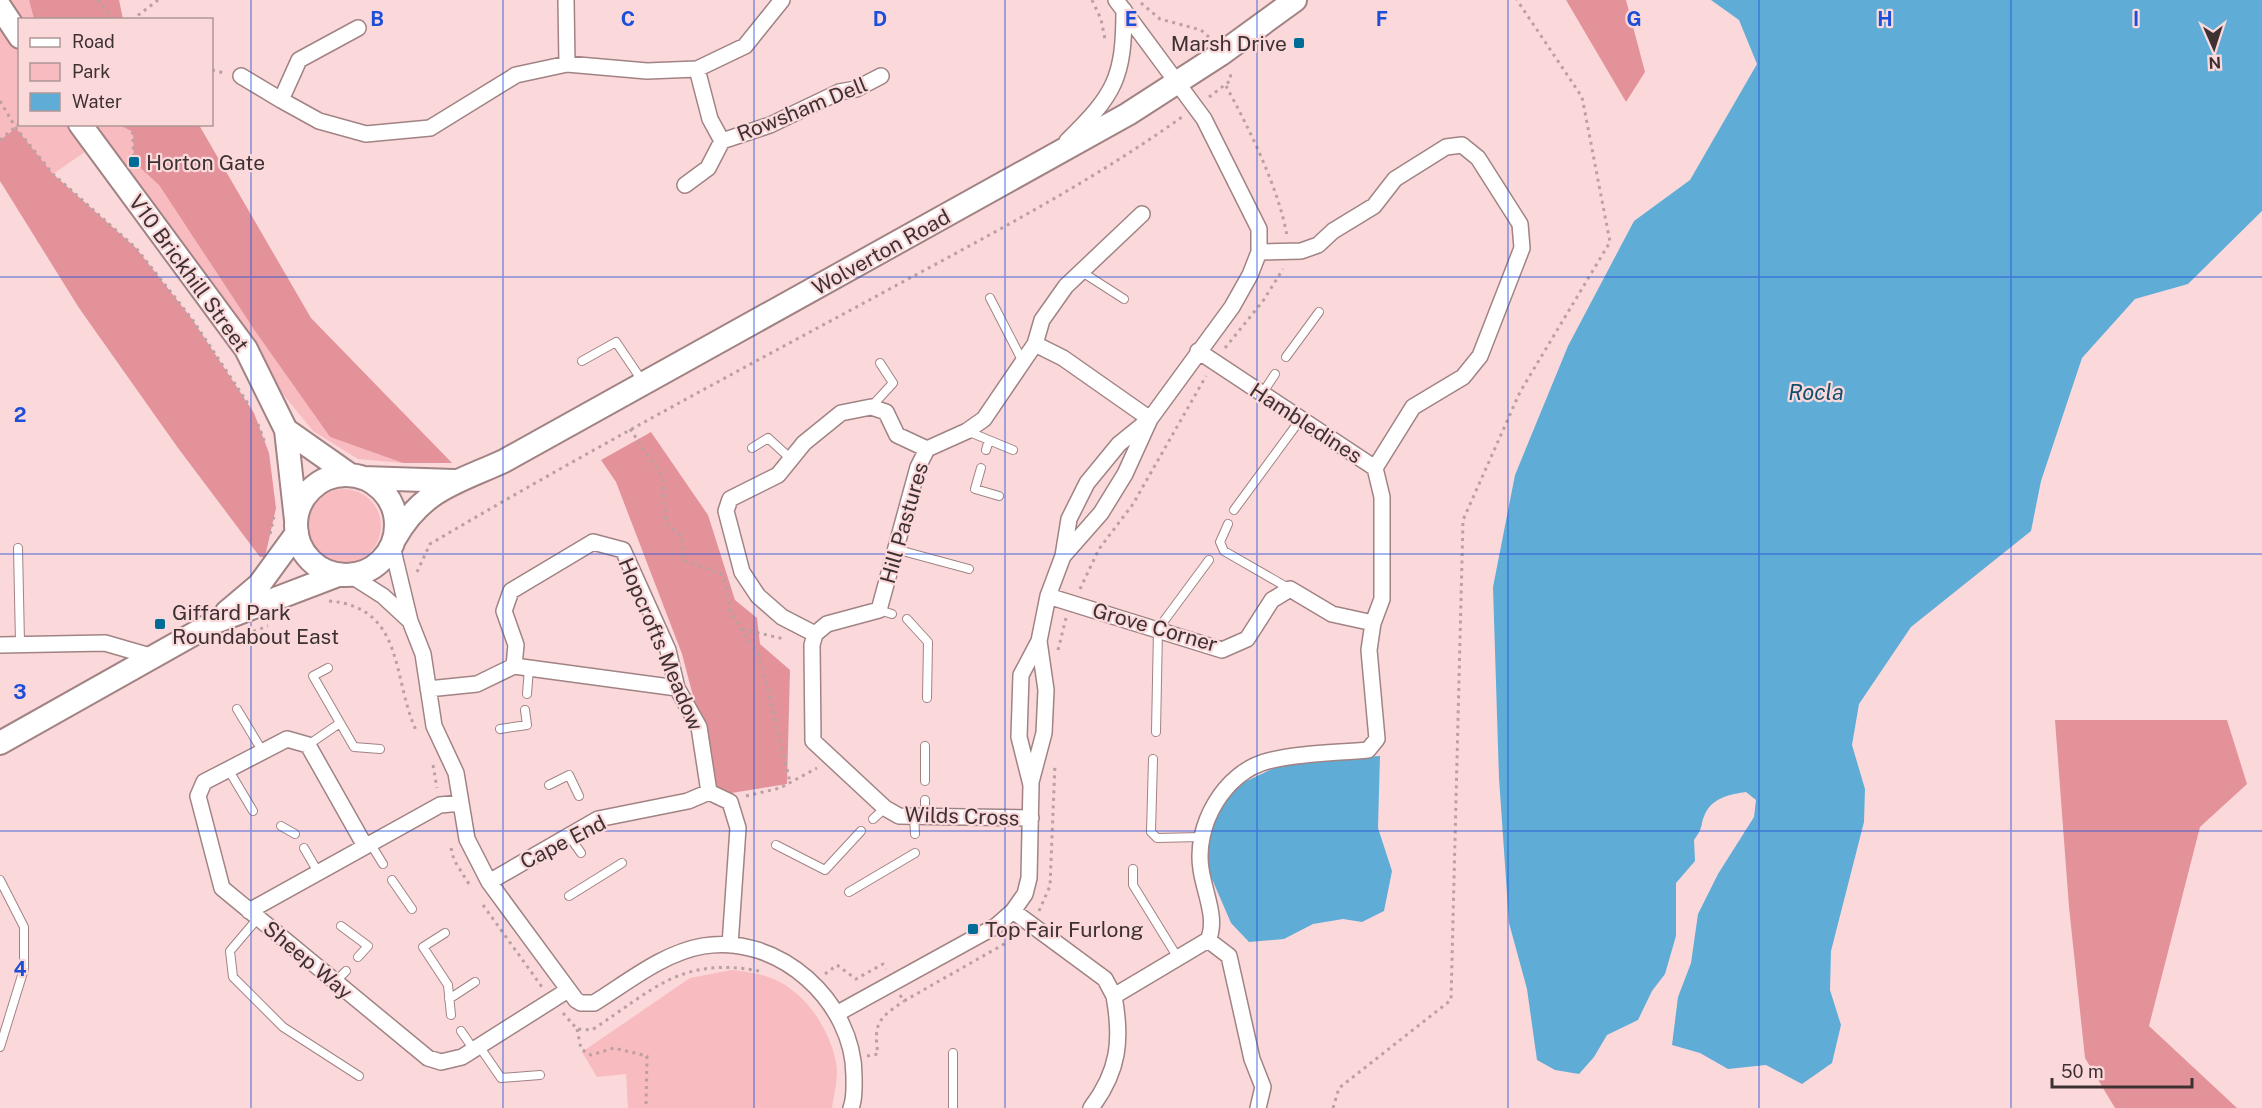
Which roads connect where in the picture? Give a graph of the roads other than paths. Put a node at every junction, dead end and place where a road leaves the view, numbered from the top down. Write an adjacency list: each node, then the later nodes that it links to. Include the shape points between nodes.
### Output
1 (566, 0): 8 (street)
2 (782, 0): 9 (street, via 745,46)
3 (1295, 0): 12 (street, Wolverton Road)
4 (1120, 5): 12 (street); 16 (street, via 1124,45 1119,76 1090,118)
5 (0, 8): 7 (street)
6 (358, 28): 13 (street, via 299,60)
7 (18, 34)
8 (567, 64): 9 (street, via 647,71); 13 (street, via 516,75 430,128 366,134 319,121)
9 (697, 69): 15 (street, Rowsham Dell, via 710,119)
10 (241, 76): 13 (street)
11 (881, 76): 15 (street, Rowsham Dell, via 770,125)
12 (1176, 83): 16 (street, Wolverton Road); 19 (street, via 1204,119 1259,229)
13 (281, 100)
14 (81, 126): 36 (street, V10 Brickhill Street, via 246,349)
15 (722, 141): 17 (street, Rowsham Dell, via 708,168)
16 (1042, 163): 31 (street, Wolverton Road)
17 (685, 185)
18 (1142, 214): 20 (street, Hill Pastures)
19 (1259, 252): 25 (street, via 1233,307); 45 (street, via 1301,251 1318,245 1374,206 1395,179 1446,147 1462,145 1478,158 1520,224 1522,248 1480,356 1463,377 1413,407)
20 (1082, 272): 22 (lane); 24 (street, Hill Pastures, via 1066,286 1042,320)
21 (990, 298): 28 (lane)
22 (1124, 299)
23 (1319, 312): 26 (lane)
24 (1035, 344): 28 (street, Hill Pastures); 34 (street, via 1063,358)
25 (1198, 351): 32 (street, Hambledines); 34 (street)
26 (1286, 357)
27 (582, 361): 31 (lane, via 616,342)
28 (1023, 362): 37 (street, Hill Pastures, via 984,419)
29 (880, 363): 33 (lane, via 893,383)
30 (1275, 374): 32 (lane)
31 (643, 384): 47 (street, Wolverton Road, via 504,461)
32 (1262, 394): 35 (street, Hambledines)
33 (871, 407): 40 (street, via 886,412 897,435); 43 (street, via 841,413)
34 (1150, 419): 55 (street, via 1125,474 1101,513); 55 (street, via 1119,444 1087,483 1069,519)
35 (1300, 420): 45 (street, Hambledines); 49 (lane)
36 (286, 430): 46 (street, V10 Brickhill Street); 51 (street, V10 Brickhill Street)
37 (967, 431): 38 (lane); 40 (street, Hill Pastures)
38 (989, 440): 41 (lane); 42 (lane)
39 (752, 448): 43 (lane, via 768,438)
40 (927, 449): 54 (street, Hill Pastures, via 918,467)
41 (986, 450)
42 (1013, 450)
43 (791, 459): 66 (street, via 778,475 730,499 726,511 742,572 758,596)
44 (981, 468): 48 (lane, via 975,489)
45 (1374, 468): 64 (street, Hambledines, via 1382,497 1382,599)
46 (356, 477): 47 (street, Wolverton Road); 51 (street, via 321,482 300,505); 52 (street, via 386,495 396,523)
47 (454, 480): 52 (street, Wolverton Road, via 414,509)
48 (999, 496)
49 (1234, 510)
50 (1228, 524): 59 (lane, via 1220,542 1224,551)
51 (297, 526): 58 (street, via 310,561 323,570); 63 (street, via 259,585)
52 (393, 542): 58 (street, via 375,566); 62 (street)
53 (18, 548): 68 (lane)
54 (896, 549): 57 (lane); 66 (street, Hill Pastures, via 885,612 827,624)
55 (1063, 556): 60 (street)
56 (1209, 560): 65 (lane)
57 (969, 569)
58 (344, 575): 62 (street, via 383,596); 63 (street)
59 (1290, 589): 64 (street, via 1332,614); 65 (street, Grove Corner, via 1272,600 1247,639 1222,650)
60 (1048, 596): 65 (street, Grove Corner); 67 (street)
61 (907, 619): 76 (lane, via 928,642)
62 (410, 621): 74 (street, via 423,654)
63 (214, 622): 70 (street)
64 (1373, 623): 106 (street, Hambledines, via 1369,650 1377,739 1368,750 1266,761 1232,781 1210,808)
65 (1158, 629): 81 (lane)
66 (814, 639): 96 (street, Wilds Cross, via 813,741)
67 (1039, 641): 91 (street, via 1046,690 1044,733); 91 (street, via 1021,675 1019,737)
68 (20, 643): 69 (street); 70 (street, via 105,644)
69 (0, 645)
70 (150, 656): 82 (street)
71 (522, 667): 73 (street); 73 (street, Hopcrofts Meadow, via 504,611 512,591 592,542 623,550 668,651); 74 (street, via 477,684); 75 (lane)
72 (328, 668): 79 (lane, via 313,676)
73 (677, 688): 92 (street, Hopcrofts Meadow, via 699,727)
74 (428, 689): 95 (street, via 434,726 456,773)
75 (527, 694)
76 (927, 698)
77 (237, 709): 86 (lane)
78 (525, 710): 80 (lane, via 527,725)
79 (340, 723): 83 (lane); 85 (lane, via 354,747)
80 (500, 729)
81 (1156, 732)
82 (0, 743)
83 (308, 745): 86 (street, via 287,739); 107 (street)
84 (925, 746): 89 (lane)
85 (381, 749)
86 (263, 752): 88 (street)
87 (1153, 759): 106 (lane, via 1151,832 1156,838)
88 (228, 770): 97 (lane); 125 (street, via 204,782 198,796 222,888)
89 (925, 781)
90 (549, 785): 93 (lane, via 569,775)
91 (1030, 785): 99 (street)
92 (709, 792): 105 (street, Cape End, via 688,801 591,817); 129 (street, via 730,802 738,828)
93 (579, 796)
94 (925, 800): 98 (lane)
95 (461, 803): 107 (street, Sheep Way, via 441,805); 120 (street, via 467,839)
96 (885, 808): 98 (street, Wilds Cross, via 899,816); 100 (lane)
97 (253, 811)
98 (920, 816): 99 (street, Wilds Cross); 104 (lane)
99 (1031, 818): 124 (street, via 1029,878 1025,894)
100 (873, 819)
101 (282, 826): 103 (lane)
102 (861, 831): 108 (lane, via 825,870)
103 (295, 834)
104 (915, 834)
105 (569, 836): 110 (lane); 120 (street, Cape End)
106 (1201, 837): 128 (street, Hambledines, via 1200,866)
107 (368, 845): 113 (lane); 116 (street, Sheep Way)
108 (776, 845)
109 (304, 848): 116 (lane)
110 (581, 853)
111 (915, 853): 121 (lane)
112 (622, 863): 117 (lane)
113 (383, 864)
114 (591, 869): 117 (lane)
115 (1133, 870): 131 (lane, via 1133,885)
116 (318, 872): 125 (street, Sheep Way)
117 (597, 878): 122 (lane)
118 (0, 880): 139 (lane, via 24,927 24,969)
119 (392, 880): 123 (lane)
120 (489, 882): 133 (street)
121 (849, 892)
122 (569, 896)
123 (412, 909)
124 (1013, 911): 134 (street, via 1105,979); 136 (street, via 996,926)
125 (254, 914): 140 (street, Sheep Way, via 341,976 428,1058 441,1062); 143 (lane, via 230,951 233,977 283,1027)
126 (341, 926): 130 (lane, via 368,946)
127 (445, 933): 135 (lane, via 423,947 448,985)
128 (1211, 934): 131 (street); 147 (street, via 1229,956 1252,1059 1263,1087)
129 (730, 945): 133 (street, via 703,946 668,956 594,1003 581,1003); 136 (street, via 766,954 795,970 814,982)
130 (358, 957)
131 (1178, 958): 134 (street)
132 (475, 982): 135 (lane)
133 (568, 990): 140 (street, Sheep Way)
134 (1114, 996): 146 (street, via 1120,1027 1116,1061 1104,1090)
135 (449, 999): 137 (lane)
136 (838, 1013): 144 (street, via 854,1058)
137 (451, 1015)
138 (461, 1031): 140 (lane)
139 (0, 1047)
140 (477, 1048): 142 (lane, via 501,1078)
141 (953, 1053): 145 (lane)
142 (540, 1075)
143 (359, 1076)
144 (851, 1108)
145 (953, 1108)
146 (1091, 1108)
147 (1258, 1108)

